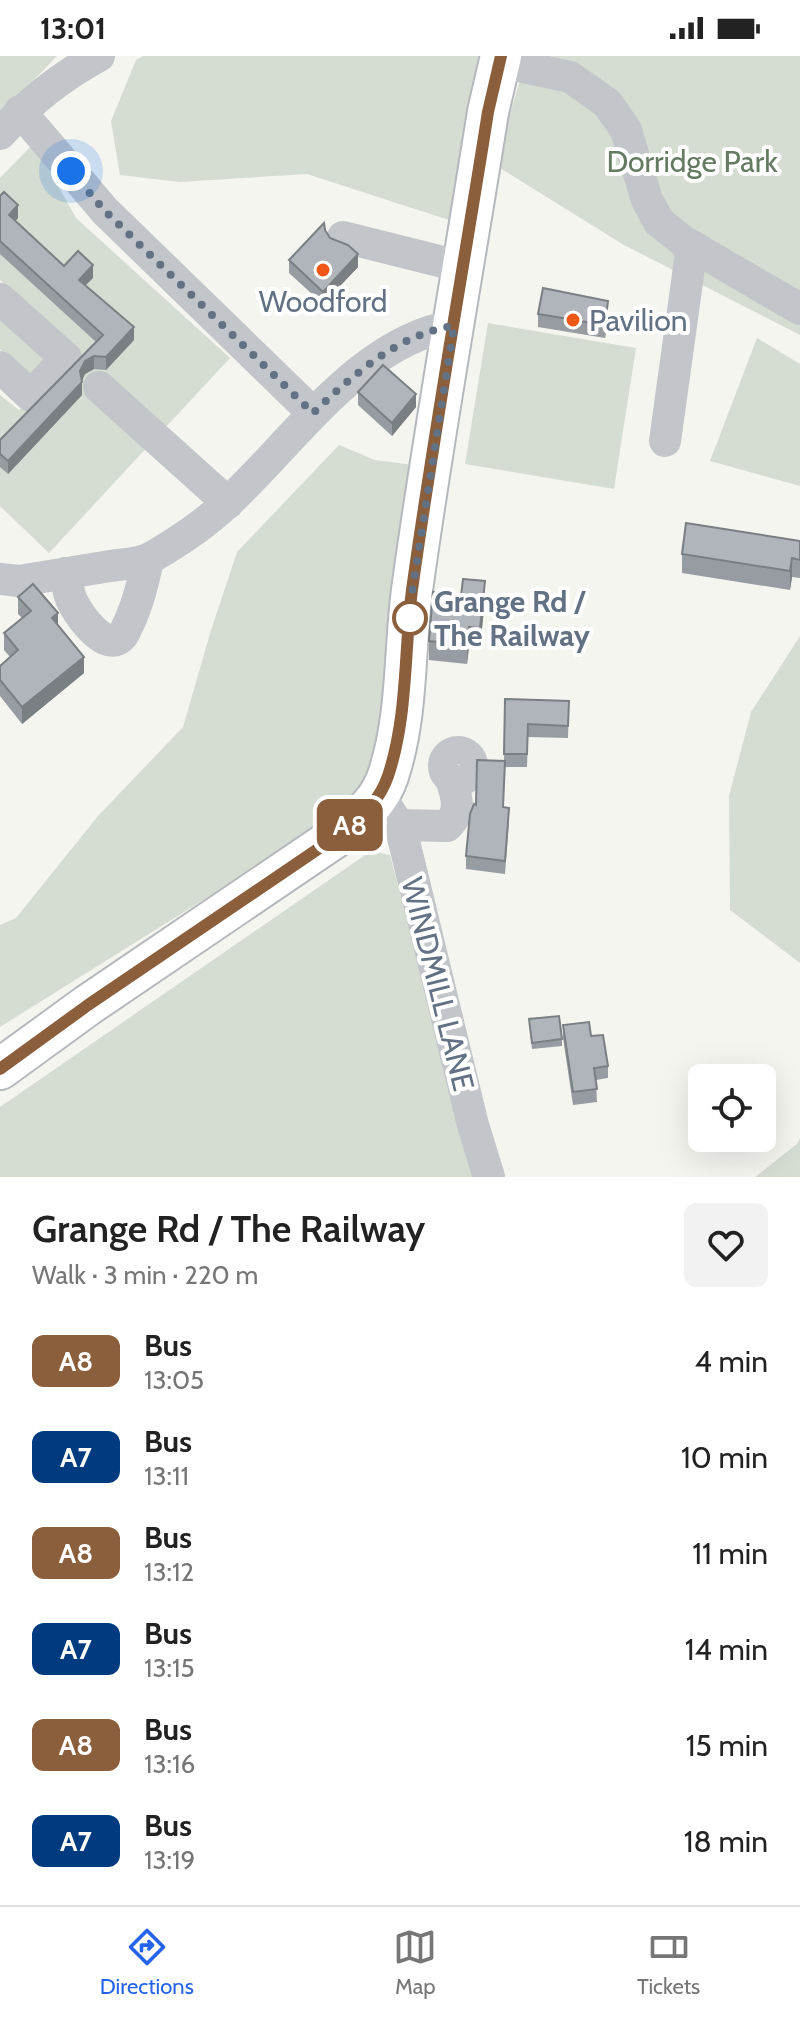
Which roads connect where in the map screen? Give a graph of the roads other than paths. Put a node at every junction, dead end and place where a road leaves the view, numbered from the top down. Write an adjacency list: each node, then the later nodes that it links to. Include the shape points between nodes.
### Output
1 (99, 56): 3 (street, via 69,72)
2 (500, 59): 5 (street, via 570,77 607,103 626,130 659,222); 6 (main road)
3 (10, 122): 12 (street)
4 (343, 237): 6 (street)
5 (692, 246): 8 (street); 13 (street)
6 (463, 267): 9 (main road)
7 (0, 299): 11 (street)
8 (800, 309)
9 (454, 326): 12 (street, via 384,354); 19 (main road, via 412,593 402,715 388,777)
10 (0, 367): 11 (street, via 31,396)
11 (80, 370): 14 (street)
12 (313, 413): 14 (street)
13 (665, 441)
14 (228, 503): 15 (street)
15 (148, 560): 16 (street); 16 (street, via 137,608 122,637 114,641 101,639 72,602)
16 (66, 573): 17 (street)
17 (0, 579)
18 (451, 779): 19 (street, via 457,811 447,826)
19 (389, 810): 20 (main road, via 374,804 343,832); 21 (street, WINDMILL LANE, via 401,829)
20 (0, 1069)
21 (489, 1177)

